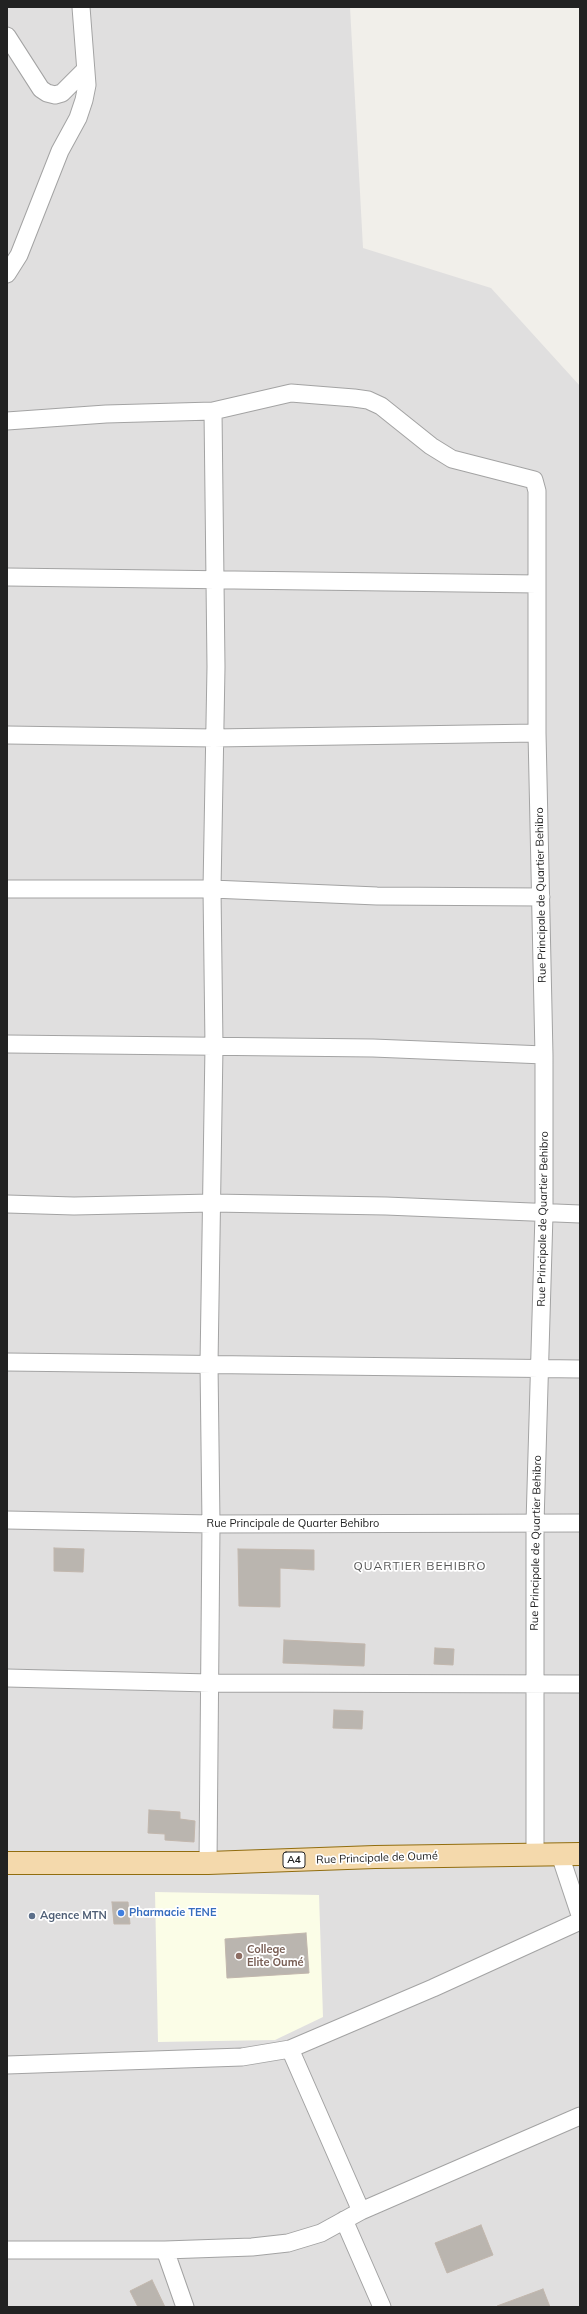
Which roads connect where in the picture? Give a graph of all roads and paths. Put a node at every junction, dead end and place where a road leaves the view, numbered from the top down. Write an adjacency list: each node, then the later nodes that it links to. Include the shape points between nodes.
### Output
1 (81, 7): 3 (street)
2 (7, 36): 3 (street, via 41,89 47,93 62,93)
3 (85, 70): 4 (street, via 86,85 78,118 60,151 19,255)
4 (7, 274)
5 (213, 411): 6 (street, via 106,414); 8 (street); 9 (street, Rue Principale de Quartier Behibro, via 291,393 368,400 381,406 431,446 452,459 534,480 537,491)
6 (7, 421)
7 (7, 577): 8 (street)
8 (216, 580): 9 (street); 12 (street)
9 (537, 584): 10 (street, Rue Principale de Quartier Behibro)
10 (536, 734): 12 (street); 15 (street, Rue Principale de Quartier Behibro)
11 (7, 735): 12 (street)
12 (214, 738): 14 (street)
13 (7, 889): 14 (street)
14 (212, 889): 15 (street, via 377,896); 17 (street)
15 (541, 897): 18 (street, Rue Principale de Quartier Behibro)
16 (7, 1044): 17 (street, via 78,1047)
17 (214, 1046): 18 (street, via 373,1048); 19 (street)
18 (544, 1055): 21 (street, Rue Principale de Quartier Behibro)
19 (212, 1203): 20 (street, via 74,1206); 21 (street, via 386,1206); 24 (street)
20 (7, 1204)
21 (544, 1214): 22 (street); 25 (street, Rue Principale de Quartier Behibro)
22 (580, 1214)
23 (7, 1362): 24 (street)
24 (209, 1364): 25 (street); 30 (street)
25 (540, 1369): 26 (street); 28 (street, Rue Principale de Quartier Behibro)
26 (580, 1369)
27 (7, 1520): 30 (street, Rue Principale de Quarter Behibro)
28 (535, 1523): 29 (street, Rue Principale de Quarter Behibro); 30 (street, Rue Principale de Quarter Behibro); 33 (street, Rue Principale de Quartier Behibro)
29 (580, 1523)
30 (211, 1524): 32 (street)
31 (7, 1678): 32 (street)
32 (210, 1683): 33 (street); 38 (street)
33 (535, 1684): 34 (street); 35 (street, Rue Principale de Quartier Behibro)
34 (580, 1684)
35 (535, 1854): 36 (main road, Rue Principale de Oumé / A4); 38 (main road, Rue Principale de Oumé / A4)
36 (570, 1854): 39 (street)
37 (7, 1862): 38 (main road, Rue Principale de Oumé / A4)
38 (208, 1863)
39 (580, 1915)
40 (580, 1921): 41 (street)
41 (290, 2049): 42 (street, via 242,2057); 44 (street)
42 (7, 2065)
43 (580, 2116): 44 (street)
44 (361, 2211): 45 (street)
45 (344, 2220): 47 (street, via 321,2233 288,2243); 49 (street)
46 (7, 2250): 47 (street)
47 (165, 2250): 48 (street)
48 (185, 2307)
49 (382, 2307)

